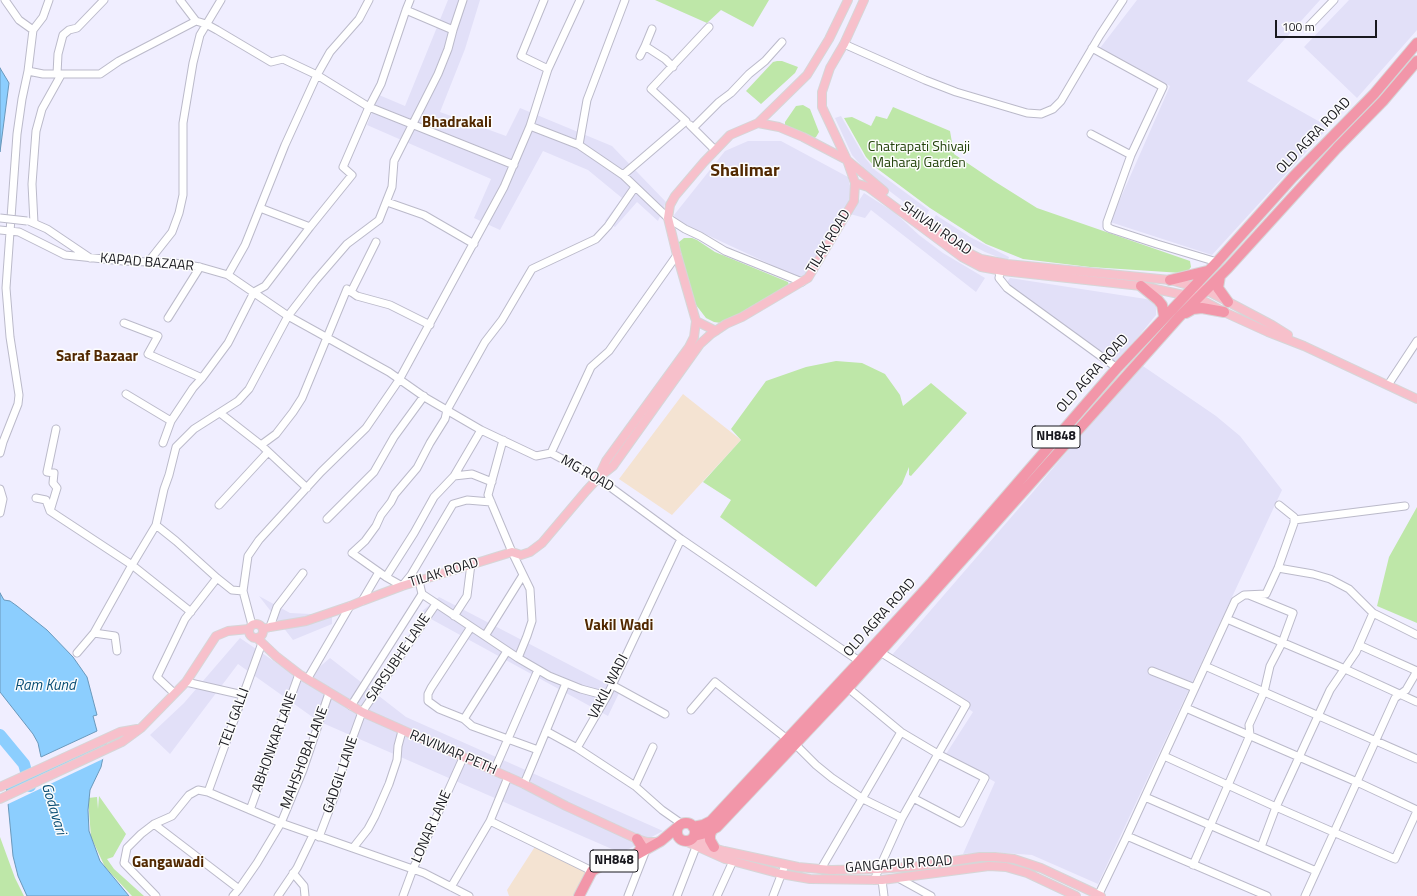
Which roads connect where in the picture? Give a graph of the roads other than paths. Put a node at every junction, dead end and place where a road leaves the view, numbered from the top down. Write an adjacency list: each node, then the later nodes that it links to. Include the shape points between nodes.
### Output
1 (5, 0): 22 (street, via 18,20)
2 (48, 0): 22 (street, via 43,17)
3 (104, 0): 34 (street, via 77,28 63,35 58,54)
4 (180, 0): 17 (street)
5 (221, 0): 18 (street)
6 (369, 0): 35 (street, via 359,19 330,52)
7 (410, 0): 16 (street)
8 (463, 0): 23 (street)
9 (544, 0): 32 (street, via 521,56)
10 (580, 0): 32 (street)
11 (625, 0): 43 (street, via 587,100)
12 (848, 0): 39 (main road, TILAK ROAD, via 829,39 807,74)
13 (864, 0): 26 (main road, TILAK ROAD)
14 (1123, 0): 28 (street)
15 (1334, 0): 20 (street)
16 (406, 10): 23 (street); 36 (street, via 382,84)
17 (196, 21): 18 (street); 34 (street, via 119,61 100,74)
18 (206, 24): 35 (street, via 272,62 283,59); 63 (street, via 198,42 183,122 183,195 179,214 172,232)
19 (709, 27): 31 (street)
20 (1308, 27)
21 (652, 29): 27 (street)
22 (33, 30): 33 (street)
23 (453, 30): 38 (street, via 438,74)
24 (782, 42): 41 (street)
25 (1417, 43): 64 (highway, OLD AGRA ROAD / NH848, via 1374,94 1293,177)
26 (844, 44): 28 (street, via 956,92 1028,113 1041,114 1053,109 1061,101); 46 (main road, TILAK ROAD, via 830,68 822,92 822,107)
27 (646, 46): 29 (street); 31 (street)
28 (1092, 48): 45 (street, via 1163,87)
29 (640, 56)
30 (1417, 61): 69 (highway, OLD AGRA ROAD / NH848)
31 (673, 67): 37 (street, via 651,89)
32 (548, 69): 40 (street)
33 (28, 72): 34 (street); 58 (street, via 17,134)
34 (59, 75): 55 (street, via 42,109 36,131)
35 (317, 75): 36 (street); 52 (street)
36 (369, 107): 38 (street); 56 (street, via 344,167 352,175)
37 (686, 120): 41 (street); 48 (street)
38 (412, 123): 47 (street); 51 (street, via 394,161 392,187)
39 (758, 123): 44 (main road, TILAK ROAD, via 730,135); 46 (main road, SHIVAJI ROAD, via 779,127)
40 (530, 126): 43 (street); 47 (street)
41 (693, 128): 44 (street)
42 (1091, 134): 45 (street)
43 (580, 145): 48 (street)
44 (715, 150): 54 (main road, TILAK ROAD, via 675,196 670,205)
45 (1131, 155): 64 (street, via 1107,227)
46 (847, 160): 49 (main road, TILAK ROAD); 66 (main road, SHIVAJI ROAD, via 876,185 964,250)
47 (514, 165): 60 (street)
48 (623, 175): 50 (street)
49 (855, 183): 66 (main road, SHIVAJI ROAD, via 863,184 874,191 962,257 982,267); 71 (main road, TILAK ROAD, via 854,201 815,268)
50 (636, 187): 54 (street); 99 (street, via 596,239 532,269 502,320 485,342)
51 (387, 202): 60 (street, via 424,215); 81 (street, via 378,220 347,244)
52 (260, 208): 56 (street); 68 (street, via 246,246)
53 (0, 218): 55 (street, bridge)
54 (668, 218): 61 (main road, TILAK ROAD); 71 (street, via 725,251)
55 (31, 222): 62 (street, KAPAD BAZAAR)
56 (310, 227): 75 (street, via 265,286)
57 (0, 230): 58 (street)
58 (10, 231): 62 (street, via 18,232 65,255); 108 (street, via 6,288 19,395)
59 (376, 242): 76 (street)
60 (474, 244): 87 (street)
61 (677, 255): 85 (main road, TILAK ROAD); 109 (street, via 609,351 591,367)
62 (90, 258): 63 (street, KAPAD BAZAAR)
63 (149, 261): 65 (street, KAPAD BAZAAR)
64 (1217, 262): 67 (highway, OLD AGRA ROAD / NH848)
65 (200, 267): 68 (street, KAPAD BAZAAR); 84 (street)
66 (1001, 267): 70 (main road, SHIVAJI ROAD); 72 (main road, SHIVAJI ROAD); 92 (street, via 999,278 1007,288)
67 (1208, 271): 70 (highway); 73 (highway, OLD AGRA ROAD / NH848)
68 (228, 275): 75 (street, KAPAD BAZAAR)
69 (1220, 276): 74 (highway, OLD AGRA ROAD / NH848); 79 (highway, via 1218,288)
70 (1170, 280): 73 (main road, SHIVAJI ROAD)
71 (802, 282): 88 (main road, TILAK ROAD)
72 (1141, 286): 77 (main road, SHIVAJI ROAD); 82 (highway, via 1162,305)
73 (1193, 286): 74 (main road, SHIVAJI ROAD); 77 (highway, OLD AGRA ROAD / NH848)
74 (1206, 290): 78 (highway, OLD AGRA ROAD / NH848); 79 (main road, SHIVAJI ROAD)
75 (254, 292): 81 (street, KAPAD BAZAAR); 93 (street, via 228,343)
76 (351, 292): 87 (street, via 390,305); 89 (street, via 347,289)
77 (1185, 295): 78 (main road, SHIVAJI ROAD); 82 (highway, OLD AGRA ROAD / NH848)
78 (1198, 298): 80 (main road, SHIVAJI ROAD); 83 (highway, OLD AGRA ROAD / NH848)
79 (1228, 302): 91 (main road, SHIVAJI ROAD, via 1272,325)
80 (1224, 312): 83 (highway, via 1197,308); 91 (main road, SHIVAJI ROAD)
81 (288, 316): 89 (street, MG ROAD); 100 (street, via 249,389 238,401)
82 (1164, 316): 92 (highway, OLD AGRA ROAD / NH848)
83 (1179, 317): 158 (highway, OLD AGRA ROAD / NH848)
84 (168, 318)
85 (696, 321): 88 (main road); 111 (main road, TILAK ROAD, via 694,338 689,347 606,461)
86 (124, 323): 93 (street, via 158,336 148,354)
87 (430, 325): 94 (street)
88 (716, 331): 111 (main road, TILAK ROAD, via 700,344 613,466)
89 (328, 338): 94 (street, MG ROAD); 106 (street, via 302,398 276,434)
90 (1417, 340): 95 (street)
91 (1304, 346): 95 (main road)
92 (1117, 368): 161 (highway, OLD AGRA ROAD / NH848)
93 (202, 378): 101 (street)
94 (400, 380): 97 (street, MG ROAD); 113 (street, via 366,428)
95 (1388, 385): 98 (main road)
96 (126, 394): 101 (street)
97 (424, 396): 99 (street, MG ROAD); 122 (street, via 394,437 374,472)
98 (1417, 399)
99 (448, 410): 103 (street, MG ROAD); 130 (street, via 417,468 395,494 365,541 352,553)
100 (220, 413): 106 (street); 124 (street, via 194,429 176,447)
101 (171, 421): 105 (street)
102 (56, 429): 120 (street, via 48,472 54,474 53,483 57,488)
103 (481, 430): 104 (street, MG ROAD); 110 (street)
104 (503, 440): 109 (street, MG ROAD, via 536,456); 112 (street)
105 (163, 443)
106 (261, 445): 107 (street)
107 (268, 452): 113 (street); 117 (street)
108 (0, 453)
109 (550, 453): 111 (street, MG ROAD)
110 (454, 476): 112 (street, via 472,474); 133 (street, via 434,498)
111 (598, 478): 125 (street, MG ROAD); 126 (main road, TILAK ROAD, via 542,543 521,555)
112 (492, 482): 116 (street, via 488,495)
113 (307, 488): 137 (street, via 252,548 248,556)
114 (0, 489): 121 (street, via 3,499)
115 (36, 498): 120 (street, via 46,500)
116 (491, 502): 126 (street); 136 (street, via 466,500 453,504)
117 (219, 505)
118 (1279, 505): 123 (street, via 1294,517)
119 (1405, 506): 123 (street)
120 (50, 510): 128 (street)
121 (0, 513)
122 (327, 519)
123 (1294, 520): 129 (street)
124 (156, 525): 128 (street); 134 (street)
125 (681, 539): 161 (street, MG ROAD); 171 (street, VAKIL WADI)
126 (512, 552): 127 (main road, TILAK ROAD); 132 (street)
127 (471, 564): 135 (main road, TILAK ROAD); 145 (street, via 467,596)
128 (132, 565): 143 (street); 150 (street)
129 (1278, 568): 139 (street, via 1266,594); 144 (street, via 1330,579 1349,589)
130 (379, 572): 133 (street); 140 (street)
131 (303, 573): 149 (street, via 277,608)
132 (523, 575): 152 (street); 160 (street, via 530,589 532,621)
133 (386, 577): 136 (street)
134 (217, 578): 137 (street, via 232,590); 143 (street)
135 (419, 581): 136 (main road, TILAK ROAD); 138 (street)
136 (402, 586): 140 (main road, TILAK ROAD)
137 (243, 591): 147 (street)
138 (422, 594): 141 (street); 181 (street)
139 (1247, 594): 146 (street, via 1235,601); 154 (street, via 1294,613)
140 (362, 601): 142 (main road, TILAK ROAD)
141 (436, 604): 145 (street); 184 (street, SARSUBHE LANE)
142 (350, 606): 149 (main road, TILAK ROAD, via 306,621); 168 (street)
143 (191, 612): 175 (street, via 157,677)
144 (1373, 613): 151 (street); 155 (street)
145 (454, 616): 148 (street)
146 (1227, 619): 154 (street); 162 (street)
147 (251, 627): 149 (main road, via 259,624); 153 (main road, RAVIWAR PETH, via 251,636); 169 (main road, via 216,636)
148 (471, 627): 152 (street); 187 (street, via 428,694 428,701 439,709)
149 (266, 628): 153 (main road)
150 (94, 633): 156 (street, via 115,636); 159 (street)
151 (1417, 635)
152 (485, 636): 157 (street)
153 (260, 640): 167 (main road, RAVIWAR PETH); 178 (street, TELI GALLI)
154 (1282, 643): 165 (street); 174 (street, via 1270,666)
155 (1360, 645): 165 (street); 166 (street)
156 (117, 651)
157 (507, 652): 160 (street); 187 (street)
158 (880, 652): 161 (highway, OLD AGRA ROAD / NH848); 199 (street, via 966,705)
159 (77, 653)
160 (518, 658): 163 (street)
161 (864, 664): 172 (highway, OLD AGRA ROAD / NH848); 195 (highway, OLD AGRA ROAD / NH848)
162 (1205, 666): 173 (street); 174 (street)
163 (538, 670): 170 (street); 193 (street)
164 (1152, 670): 173 (street)
165 (1345, 670): 177 (street); 186 (street, via 1330,690)
166 (1417, 671): 177 (street)
167 (299, 674): 168 (main road, RAVIWAR PETH); 217 (street, ABHONKAR LANE)
168 (308, 678): 176 (main road, RAVIWAR PETH)
169 (186, 682): 175 (main road); 178 (street)
170 (566, 683): 179 (street, via 581,690); 190 (street)
171 (612, 685): 179 (street, VAKIL WADI); 185 (street)
172 (848, 688): 191 (street); 195 (highway, OLD AGRA ROAD / NH848)
173 (1195, 688): 182 (street)
174 (1264, 692): 186 (street); 192 (street, via 1249,725)
175 (174, 693): 188 (main road)
176 (330, 693): 181 (main road, RAVIWAR PETH); 221 (street, MAHSHOBA LANE)
177 (1401, 694): 180 (street); 194 (street, via 1395,698)
178 (243, 695): 211 (street, TELI GALLI)
179 (607, 696): 197 (street, VAKIL WADI)
180 (1417, 702)
181 (351, 706): 184 (main road, RAVIWAR PETH)
182 (1186, 708): 192 (street); 200 (street)
183 (691, 710): 195 (street, via 715,682)
184 (362, 712): 189 (main road, RAVIWAR PETH); 228 (street, GADGIL LANE, via 335,795)
185 (665, 714)
186 (1318, 715): 194 (street); 201 (street)
187 (464, 719): 193 (street, via 472,726)
188 (141, 728): 210 (main road, via 120,732); 214 (main road, via 122,742)
189 (402, 731): 202 (main road, RAVIWAR PETH); 235 (street, via 397,760 387,790 368,829)
190 (546, 731): 197 (street); 198 (street)
191 (901, 732): 199 (street); 215 (street)
192 (1250, 735): 201 (street); 208 (street)
193 (508, 739): 198 (street); 204 (street)
194 (1376, 740): 203 (street); 206 (street)
195 (791, 742): 215 (street, via 832,778); 225 (highway, OLD AGRA ROAD / NH848); 226 (highway, OLD AGRA ROAD / NH848, via 710,821)
196 (653, 747): 209 (street)
197 (577, 748): 209 (street)
198 (538, 750): 207 (street)
199 (938, 754): 213 (street); 213 (street, via 985,778 961,823)
200 (1164, 756): 208 (street); 212 (street)
201 (1299, 757): 206 (street); 216 (street)
202 (463, 758): 204 (main road, RAVIWAR PETH); 242 (street, LONAR LANE)
203 (1417, 759)
204 (494, 771): 205 (main road, RAVIWAR PETH)
205 (508, 777): 207 (main road, RAVIWAR PETH); 220 (street)
206 (1357, 782): 218 (street); 227 (street)
207 (524, 784): 230 (main road, RAVIWAR PETH)
208 (1228, 785): 216 (street); 224 (street)
209 (635, 786): 223 (street)
210 (0, 787)
211 (208, 792): 217 (street); 222 (street, via 194,792 172,816)
212 (1145, 797): 224 (street); 229 (street)
213 (913, 798): 219 (street)
214 (0, 799)
215 (863, 799): 219 (street); 243 (street)
216 (1276, 807): 227 (street); 234 (street)
217 (250, 810): 221 (street)
218 (1417, 810): 227 (street, via 1395,859)
219 (902, 818): 244 (street)
220 (490, 821): 245 (street); 251 (street)
221 (281, 823): 228 (street); 252 (street, MAHSHOBA LANE)
222 (154, 824): 252 (street); 253 (street, via 127,848 124,863)
223 (681, 825): 226 (highway, via 688,823); 231 (highway, NH848); 232 (highway, via 677,830 678,836)
224 (1210, 825): 234 (street); 240 (street)
225 (712, 830): 226 (highway, OLD AGRA ROAD / NH848, via 706,833); 236 (highway, via 710,840)
226 (694, 831): 232 (highway, NH848, via 690,840); 236 (main road, GANGAPUR ROAD)
227 (1334, 832): 246 (street)
228 (316, 836): 235 (street); 247 (street, GADGIL LANE)
229 (1127, 836): 240 (street); 267 (street)
230 (637, 839): 231 (main road, RAVIWAR PETH, via 646,842); 238 (highway, via 642,847)
231 (661, 841): 232 (highway, NH848); 237 (highway, NH848)
232 (685, 841): 233 (main road, GANGAPUR ROAD)
233 (696, 847): 239 (main road, GANGAPUR ROAD); 261 (street)
234 (1261, 847): 246 (street)
235 (353, 848): 242 (street)
236 (714, 848): 241 (main road, GANGAPUR ROAD)
237 (646, 850): 238 (highway, NH848); 260 (street)
238 (636, 855): 245 (highway, NH848, via 604,864)
239 (733, 861): 248 (main road, GANGAPUR ROAD); 262 (street)
240 (1193, 864): 268 (street)
241 (785, 865): 243 (main road, GANGAPUR ROAD); 248 (street)
242 (413, 869): 251 (street); 257 (street, LONAR LANE)
243 (820, 869): 244 (main road, GANGAPUR ROAD)
244 (878, 869): 250 (street); 267 (main road, GANGAPUR ROAD, via 980,857 1002,858 1041,868)
245 (592, 871): 259 (highway, NH848)
246 (1316, 871): 269 (street)
247 (293, 873): 255 (street, GADGIL LANE); 256 (street, via 304,886)
248 (781, 874): 250 (main road, GANGAPUR ROAD, via 810,880); 263 (street)
249 (900, 879): 250 (main road, GANGAPUR ROAD); 265 (street); 266 (main road, GANGAPUR ROAD, via 989,866 1006,867 1027,873)
250 (878, 880): 264 (street)
251 (451, 887): 258 (street)
252 (239, 889): 254 (street, MAHSHOBA LANE)
253 (156, 896)
254 (233, 896)
255 (278, 896)
256 (305, 896)
257 (403, 896)
258 (469, 896)
259 (579, 896)
260 (628, 896)
261 (677, 896)
262 (717, 896)
263 (773, 896)
264 (884, 896)
265 (931, 896)
266 (1076, 896)
267 (1099, 896)
268 (1267, 896)
269 (1305, 896)

